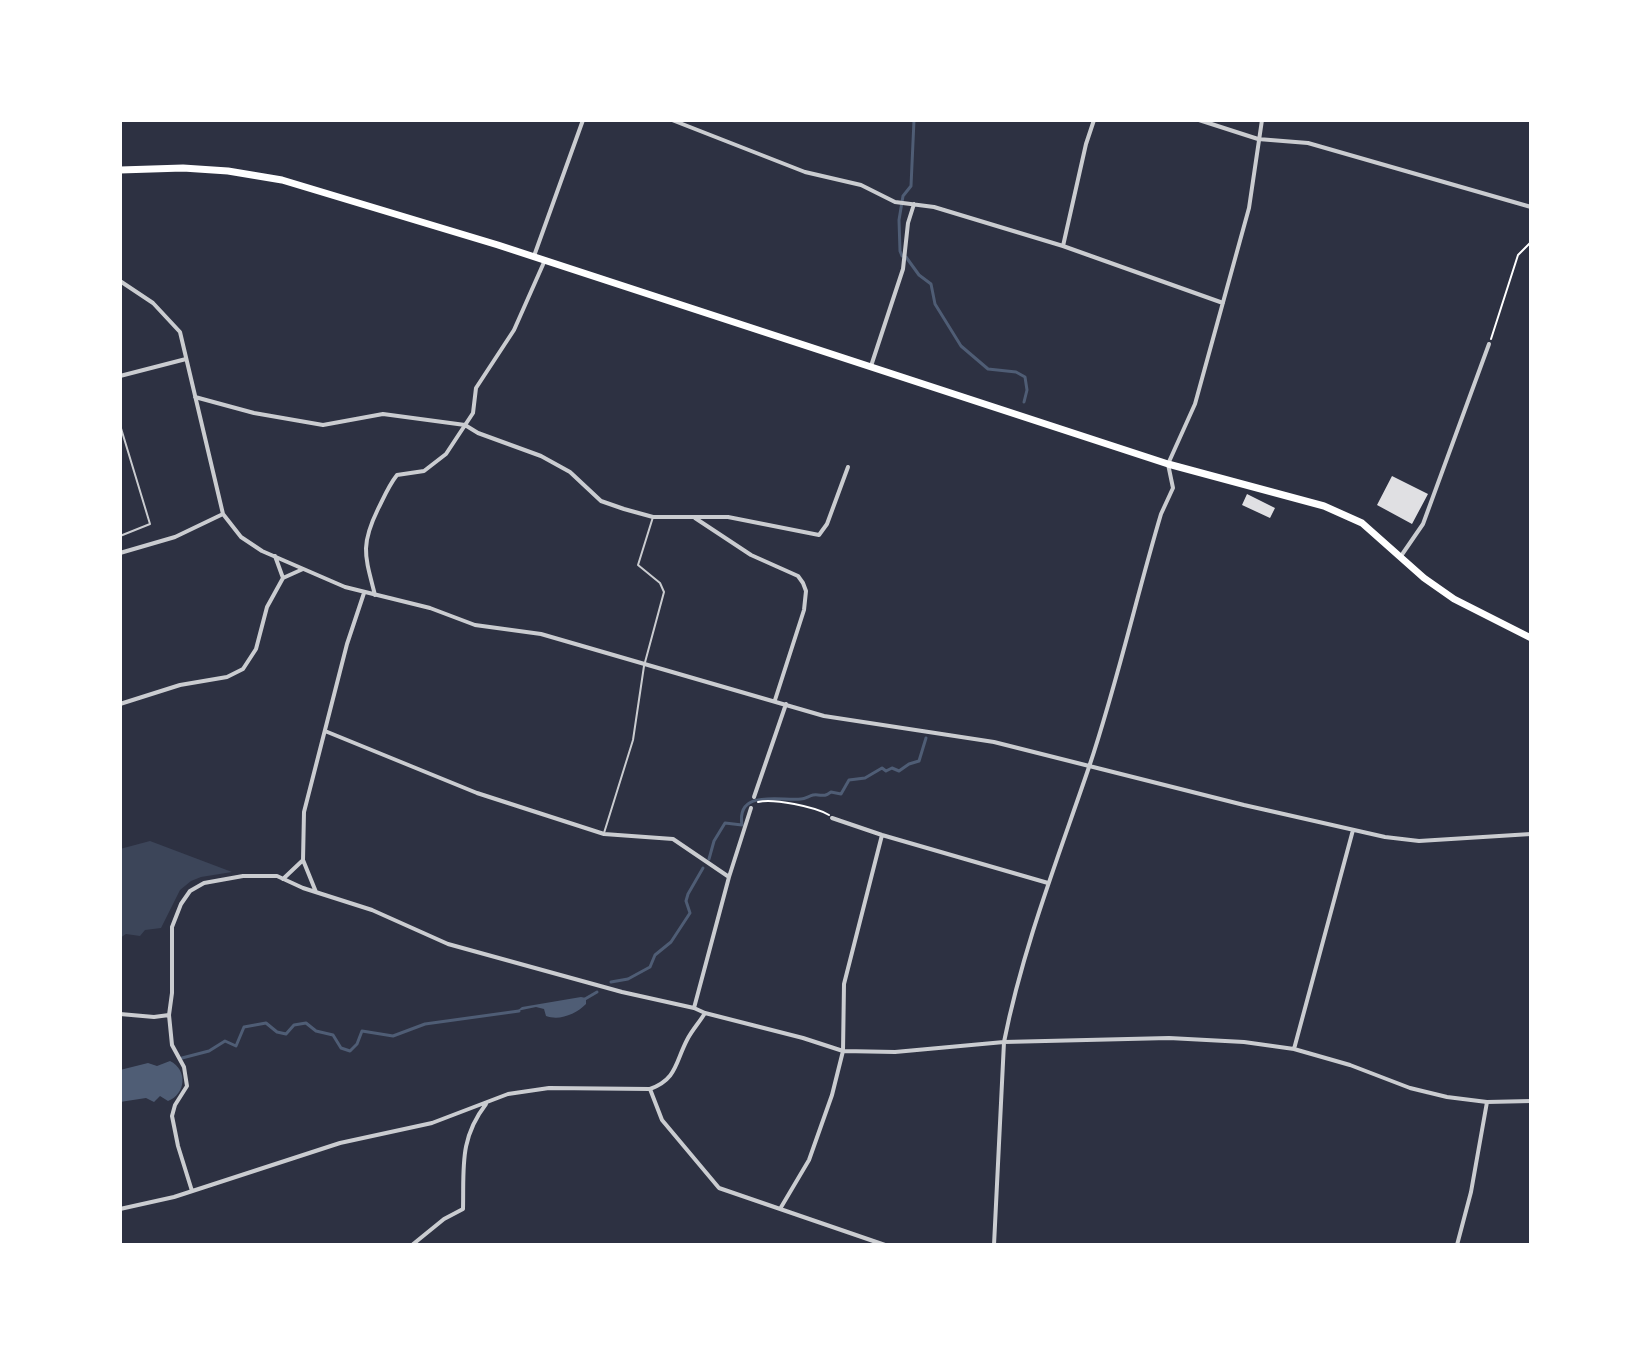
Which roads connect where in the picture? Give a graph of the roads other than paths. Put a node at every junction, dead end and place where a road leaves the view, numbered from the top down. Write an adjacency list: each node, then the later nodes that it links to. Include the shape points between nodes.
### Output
1 (583, 120): 11 (street)
2 (672, 120): 8 (street, via 792,168)
3 (1094, 120): 10 (street)
4 (1199, 120): 6 (street)
5 (1262, 120): 6 (street)
6 (1258, 139): 9 (street, via 1308,143); 14 (street, via 1249,208)
7 (120, 170): 11 (main road, via 183,168 282,180)
8 (910, 204): 10 (street); 17 (street, via 903,269)
9 (1531, 207)
10 (1063, 246): 14 (street)
11 (534, 256): 12 (main road)
12 (545, 260): 17 (main road); 21 (street, via 514,330 476,388 473,413)
13 (120, 281): 16 (street, via 153,303 180,332)
14 (1223, 303): 22 (street, via 1195,404)
15 (1489, 344): 30 (street, via 1423,524)
16 (186, 359): 18 (street); 19 (street)
17 (871, 366): 22 (main road)
18 (120, 376)
19 (194, 397): 21 (street, via 323,425 383,414); 24 (street)
20 (120, 425): 27 (lane, via 150,524)
21 (465, 425): 25 (street, via 557,464 601,501); 34 (street, via 437,463 418,473 400,473 384,497 366,537)
22 (1168, 464): 30 (main road, via 1334,510 1362,523); 41 (street, via 1173,488 1157,527)
23 (848, 467): 26 (street, via 819,535 728,517)
24 (223, 514): 28 (street, via 175,537); 29 (street, via 241,537)
25 (653, 517): 26 (street); 36 (lane, via 638,565 664,592)
26 (694, 517): 37 (street, via 803,583 804,610)
27 (120, 536)
28 (120, 553)
29 (275, 556): 31 (street); 32 (street)
30 (1401, 556): 35 (main road, via 1454,599)
31 (304, 568): 32 (street); 33 (street)
32 (283, 578): 38 (street, via 243,669)
33 (364, 593): 34 (street); 40 (street)
34 (375, 595): 36 (street, via 475,625 541,634)
35 (1531, 638)
36 (644, 666): 37 (street); 46 (lane, via 633,740)
37 (775, 700): 39 (street)
38 (120, 704)
39 (786, 704): 41 (street, via 824,716 980,739); 42 (street)
40 (325, 731): 46 (street, via 477,793); 49 (street, via 304,812)
41 (1090, 765): 45 (street); 52 (street)
42 (754, 797)
43 (751, 808): 50 (street)
44 (832, 818): 48 (street)
45 (1353, 830): 47 (street, via 1419,841); 59 (street)
46 (604, 834): 50 (street, via 673,839)
47 (1531, 834)
48 (882, 835): 52 (street); 60 (street, via 844,984)
49 (303, 860): 51 (street); 53 (street)
50 (729, 877): 54 (street)
51 (283, 879): 53 (street); 57 (street, via 218,880 185,896 171,938)
52 (1048, 883): 58 (street)
53 (316, 893): 54 (street, via 457,947)
54 (694, 1008): 55 (street)
55 (705, 1013): 60 (street); 61 (street, via 672,1074)
56 (120, 1014): 57 (street)
57 (169, 1015): 65 (street, via 172,1045 187,1077 172,1122)
58 (1004, 1042): 59 (street, via 1169,1038); 60 (street); 70 (street)
59 (1294, 1049): 63 (street, via 1410,1088)
60 (843, 1051): 67 (street, via 809,1160)
61 (650, 1089): 64 (street, via 526,1090); 67 (street, via 662,1120 719,1188)
62 (1531, 1101): 63 (street)
63 (1487, 1102): 71 (street)
64 (488, 1103): 65 (street); 68 (street, via 464,1148 463,1209)
65 (192, 1191): 66 (street)
66 (120, 1209)
67 (780, 1209): 69 (street)
68 (412, 1245)
69 (885, 1245)
70 (994, 1245)
71 (1457, 1245)

